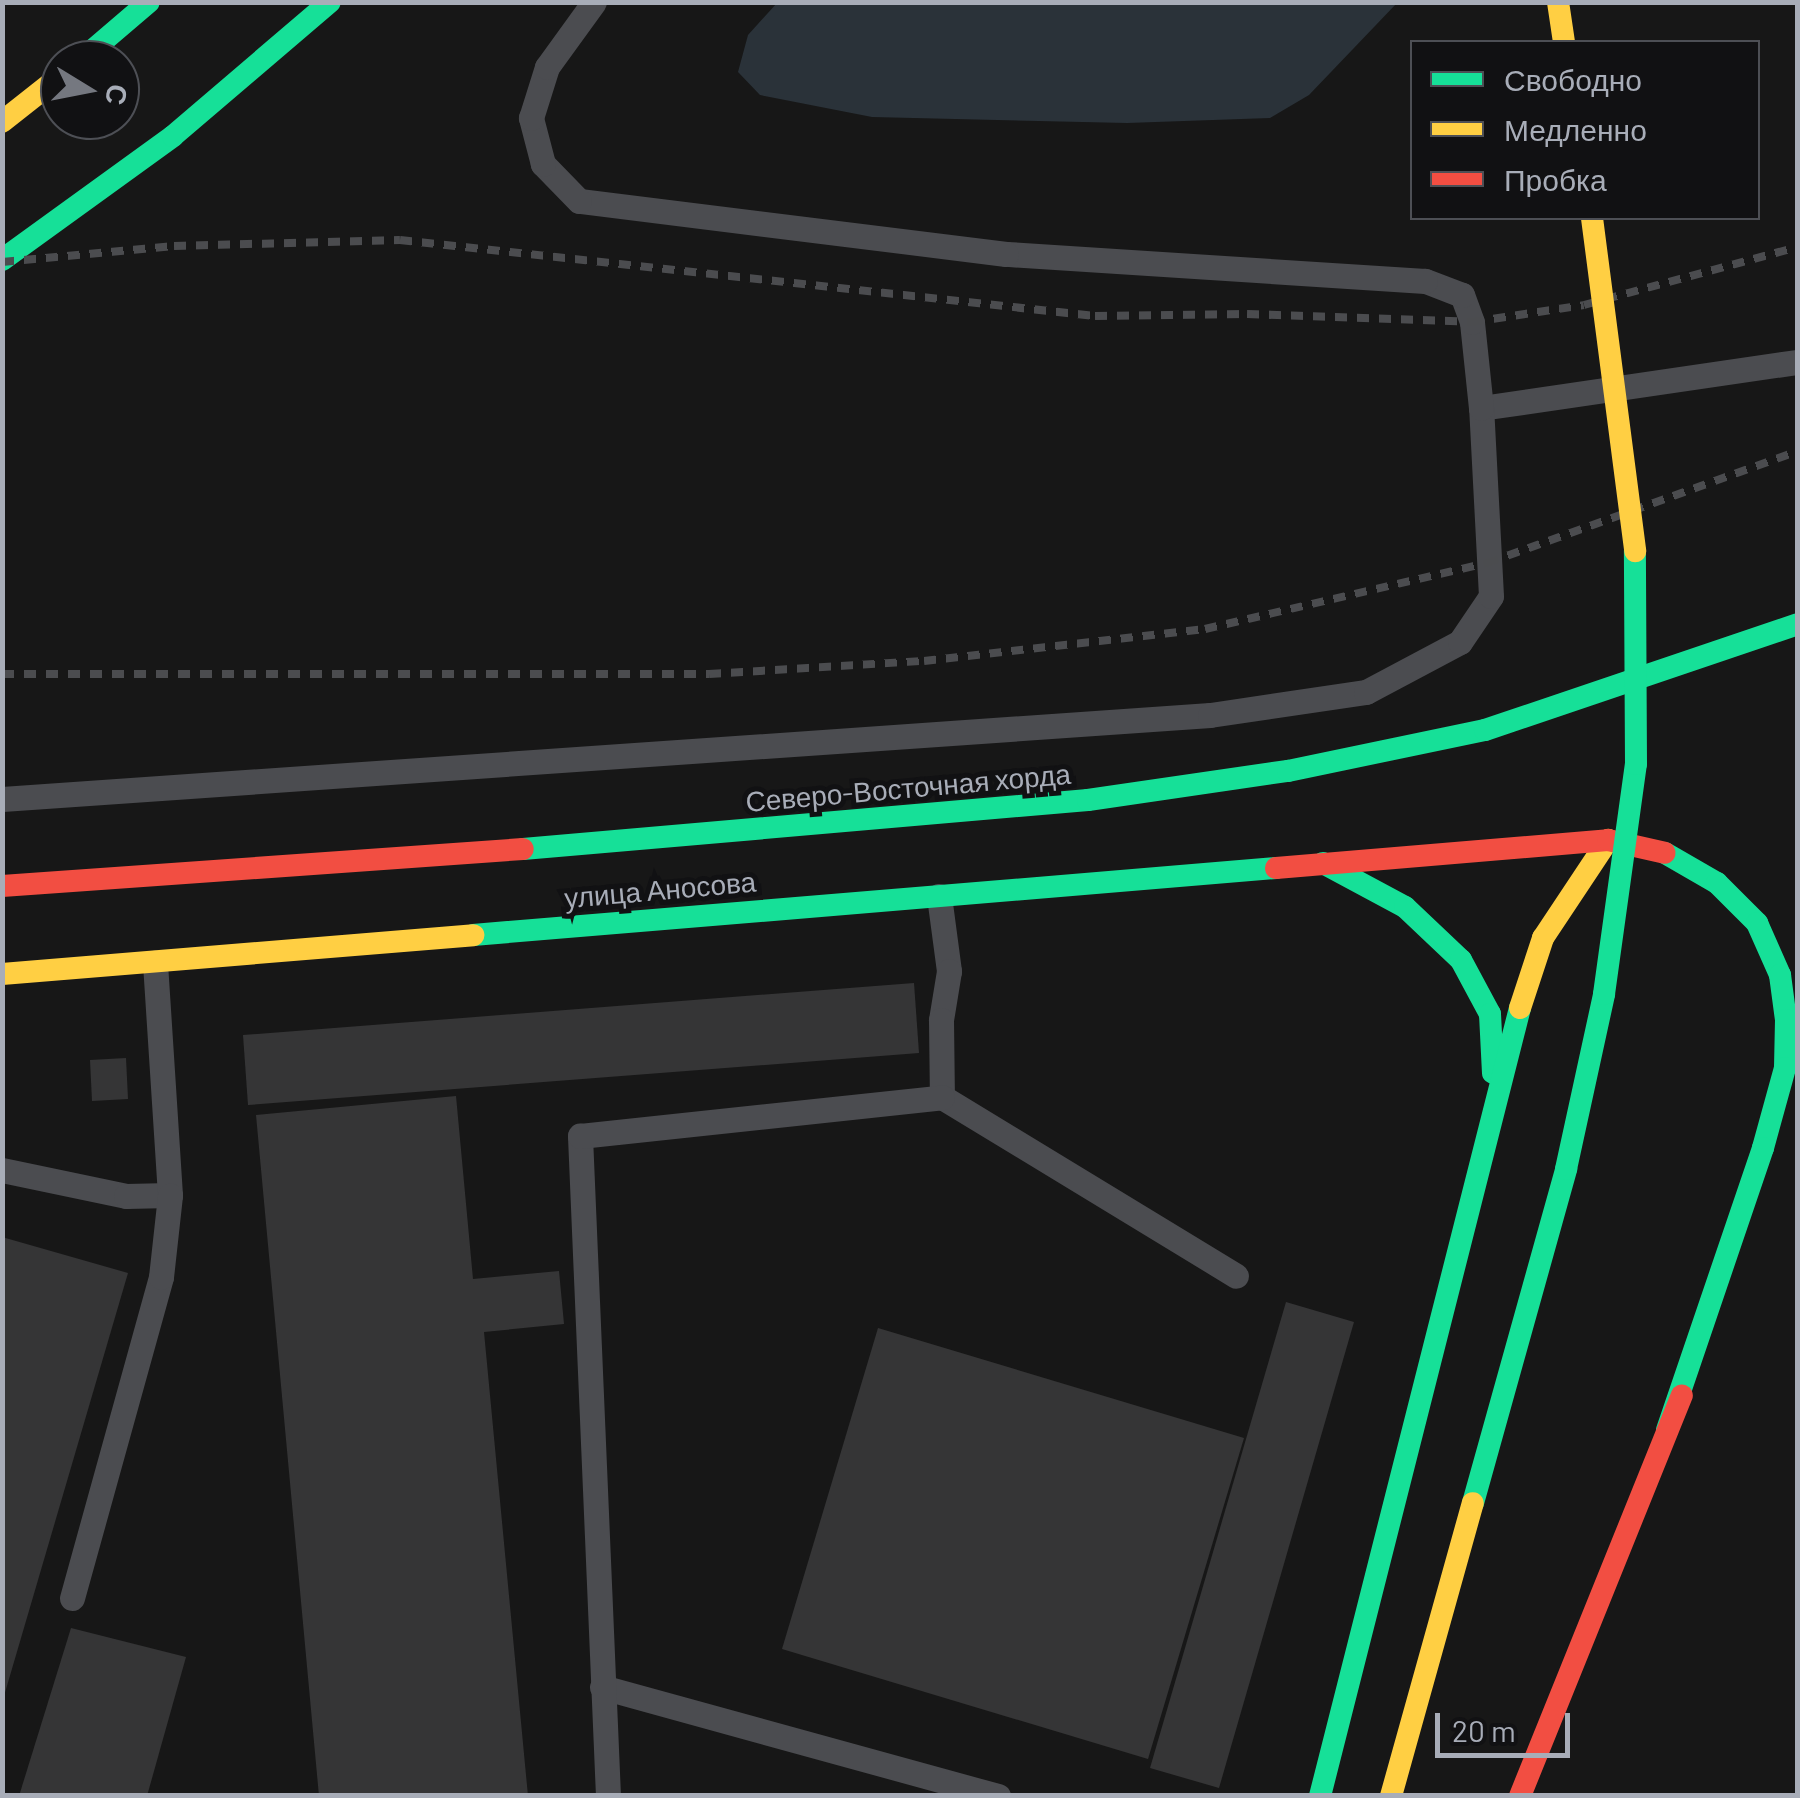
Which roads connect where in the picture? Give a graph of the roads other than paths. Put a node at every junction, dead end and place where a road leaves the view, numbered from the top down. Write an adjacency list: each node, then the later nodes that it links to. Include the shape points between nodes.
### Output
1 (149, 2): 5 (main road)
2 (330, 2): 10 (main road, via 173,136)
3 (594, 2): 12 (lane, via 547,67 531,118 543,164 580,201 1006,254 1424,280 1462,295 1472,322)
4 (1558, 2): 6 (main road)
5 (104, 40)
6 (1564, 40)
7 (40, 92): 8 (main road)
8 (2, 122)
9 (1592, 220): 33 (main road, bridge, via 1635,524 1636,764 1604,994 1566,1168)
10 (2, 260)
11 (1798, 362): 12 (lane)
12 (1480, 408): 14 (lane, via 1491,596 1460,642 1366,692 1210,715)
13 (1798, 624): 17 (main road, Северо-Восточная хорда, via 1485,730 1288,771 1088,800 746,832)
14 (2, 799)
15 (1608, 840): 16 (main road, улица Аносова); 22 (main road, via 1542,938); 27 (main road, улица Аносова, via 1662,851 1700,872 1757,923 1780,975 1786,1020 1784,1068 1763,1148)
16 (1323, 863): 18 (main road, улица Аносова); 22 (main road, via 1416,916 1476,985 1490,1014 1494,1050)
17 (2, 886)
18 (939, 896): 19 (main road, улица Аносова); 21 (lane, via 949,971 941,1020)
19 (155, 962): 20 (main road, улица Аносова); 25 (lane)
20 (2, 974)
21 (942, 1097): 26 (lane); 29 (lane, via 580,1136)
22 (1488, 1146): 32 (main road)
23 (1789, 1151): 27 (main road, via 1744,1240)
24 (2, 1170): 25 (lane, via 126,1196)
25 (170, 1194): 28 (lane, via 161,1277)
26 (1236, 1276)
27 (1668, 1430): 34 (main road)
28 (72, 1598)
29 (602, 1688): 30 (lane); 31 (lane)
30 (608, 1796)
31 (998, 1796)
32 (1320, 1796)
33 (1390, 1796)
34 (1520, 1796)

